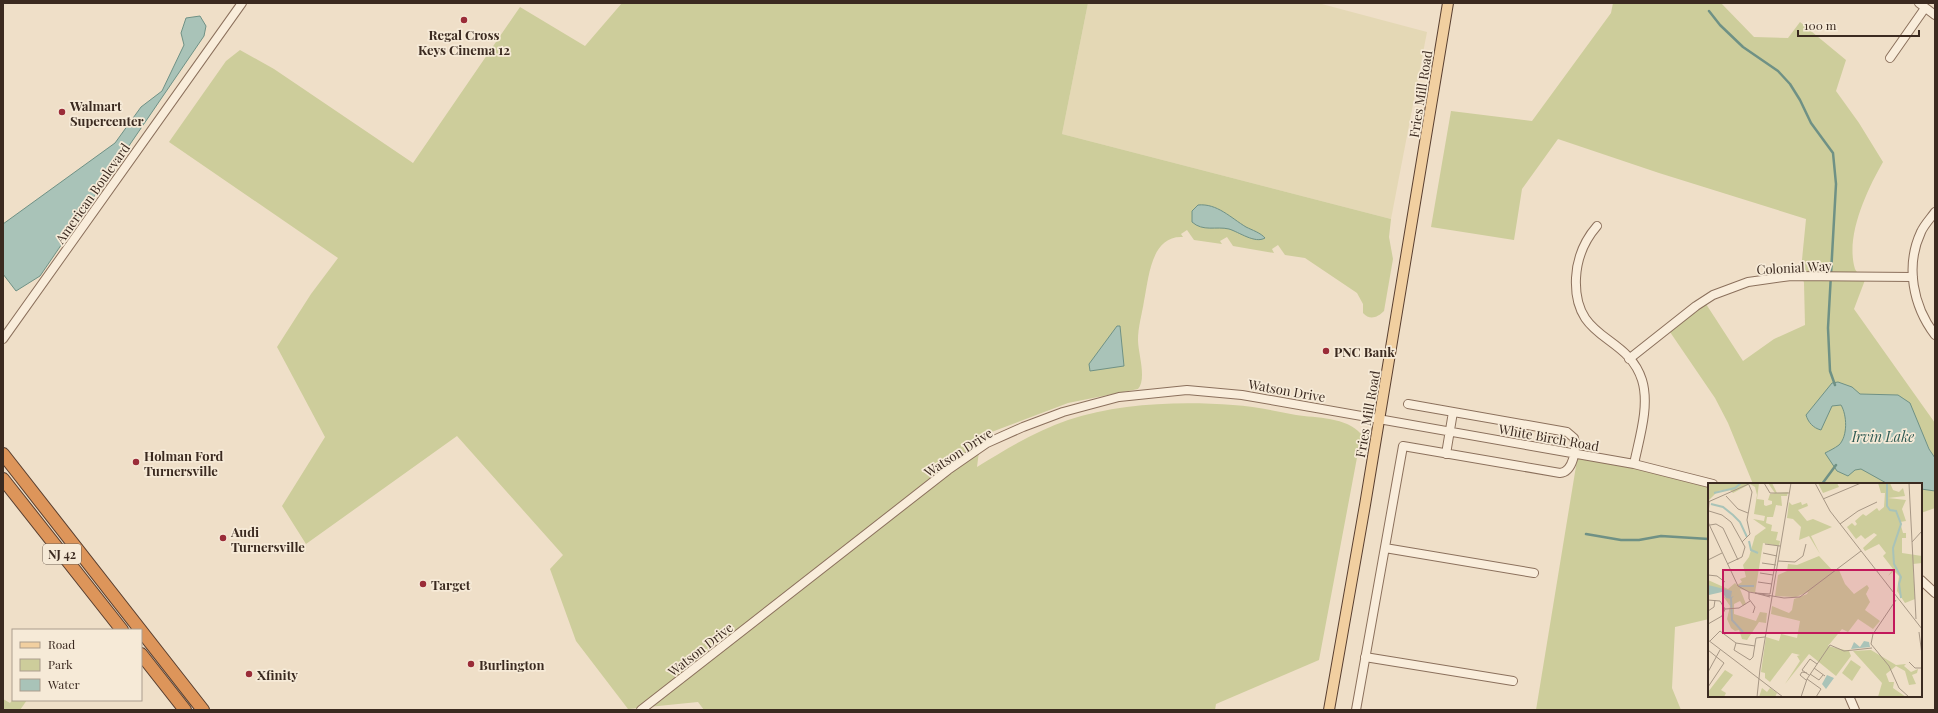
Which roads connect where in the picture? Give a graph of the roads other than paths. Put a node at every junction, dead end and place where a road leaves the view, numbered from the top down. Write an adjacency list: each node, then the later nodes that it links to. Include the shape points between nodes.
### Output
1 (242, 3): 10 (street, American Boulevard)
2 (1448, 3): 14 (main road, Fries Mill Road)
3 (1922, 5): 4 (street); 5 (street)
4 (1935, 15)
5 (1890, 58)
6 (1935, 212): 8 (street, via 1924,226 1918,241)
7 (1597, 226): 11 (street, via 1585,242 1577,264 1575,285 1578,305 1588,323)
8 (1912, 277): 9 (street, via 1917,302); 11 (street, Colonial Way, via 1825,276 1765,278 1748,282 1722,291 1696,306)
9 (1935, 335)
10 (3, 340)
11 (1629, 359): 19 (street, via 1639,374 1644,395)
12 (1408, 404): 13 (street)
13 (1453, 412): 15 (street); 16 (street, via 1567,432 1574,438)
14 (1379, 419): 15 (street, White Birch Road); 37 (street, Watson Drive, via 1242,395 1187,390 1119,397 1063,412 1023,427 987,443 948,470); 38 (main road, Fries Mill Road)
15 (1450, 432): 16 (street, White Birch Road); 18 (street)
16 (1574, 453): 18 (street, via 1568,470 1564,473); 19 (street, White Birch Road)
17 (3, 454): 27 (highway, NJ 42)
18 (1446, 454): 22 (street, via 1403,446)
19 (1634, 464): 21 (street, White Birch Road)
20 (3, 479): 26 (highway, NJ 42)
21 (1709, 483)
22 (1385, 548): 23 (street); 31 (street)
23 (1534, 573)
24 (1922, 581): 25 (street)
25 (1935, 593)
26 (121, 629)
27 (140, 629)
28 (142, 632): 32 (highway, NJ 42)
29 (142, 637): 32 (highway)
30 (142, 655): 35 (highway)
31 (1366, 657): 33 (street); 39 (street)
32 (164, 659): 36 (highway, NJ 42)
33 (1513, 681)
34 (1849, 697): 40 (street)
35 (184, 710)
36 (203, 710)
37 (641, 710)
38 (1329, 710)
39 (1356, 710)
40 (1855, 710)

